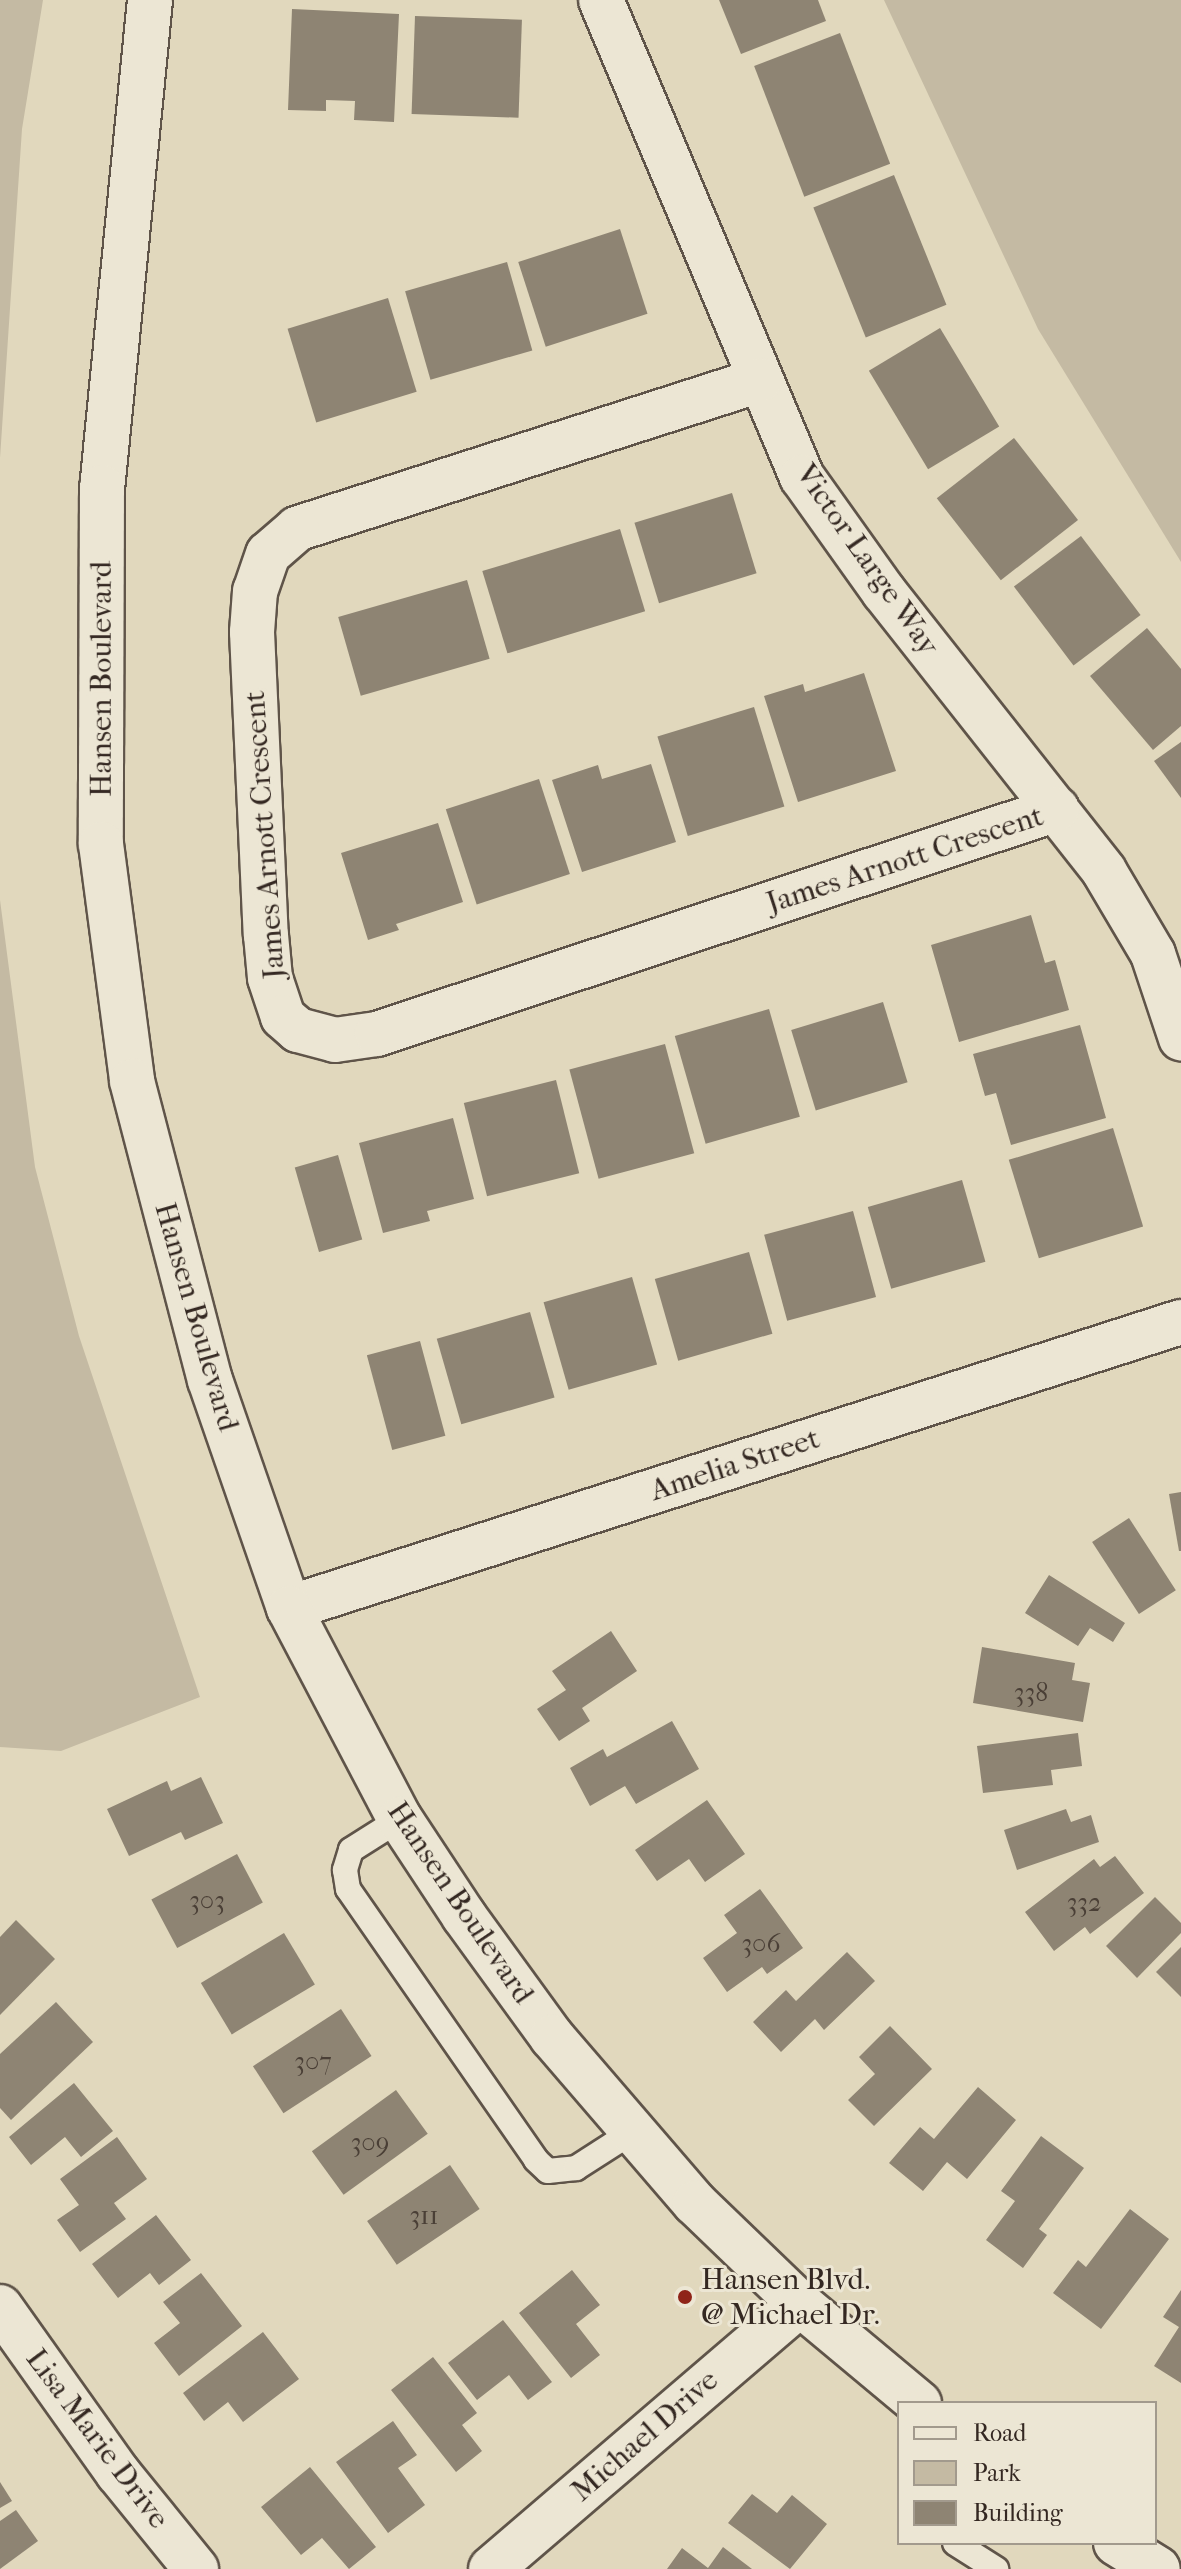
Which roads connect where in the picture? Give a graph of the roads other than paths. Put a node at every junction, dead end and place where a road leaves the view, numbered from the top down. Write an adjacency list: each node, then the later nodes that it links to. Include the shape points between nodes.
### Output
1 (150, 0): 7 (street, Hansen Boulevard, via 102,487 101,844 132,1081 210,1380)
2 (601, 0): 3 (street, Victor Large Way)
3 (760, 380): 4 (street, Victor Large Way, via 802,477 884,592); 4 (street, James Arnott Crescent, via 297,529 268,554 255,591 252,632 266,935 270,978 283,1017 298,1030 335,1040 377,1034)
4 (1057, 809): 5 (street, Victor Large Way, via 1104,871 1153,954)
5 (1181, 1038)
6 (1181, 1322): 7 (street, Amelia Street)
7 (289, 1608): 8 (street, Hansen Boulevard)
8 (400, 1819): 9 (street, Hansen Boulevard, via 552,2037); 9 (lane, via 351,1850 345,1870 348,1889 536,2160 548,2171 576,2168)
9 (632, 2132): 10 (street, Hansen Boulevard, via 695,2203)
10 (800, 2304): 12 (street, Hansen Boulevard); 16 (street, Michael Drive)
11 (0, 2307): 15 (street, Lisa Marie Drive, via 118,2473)
12 (917, 2401)
13 (958, 2545): 17 (lane)
14 (1119, 2545): 18 (street)
15 (196, 2569)
16 (491, 2569)
17 (996, 2569)
18 (1158, 2569)

